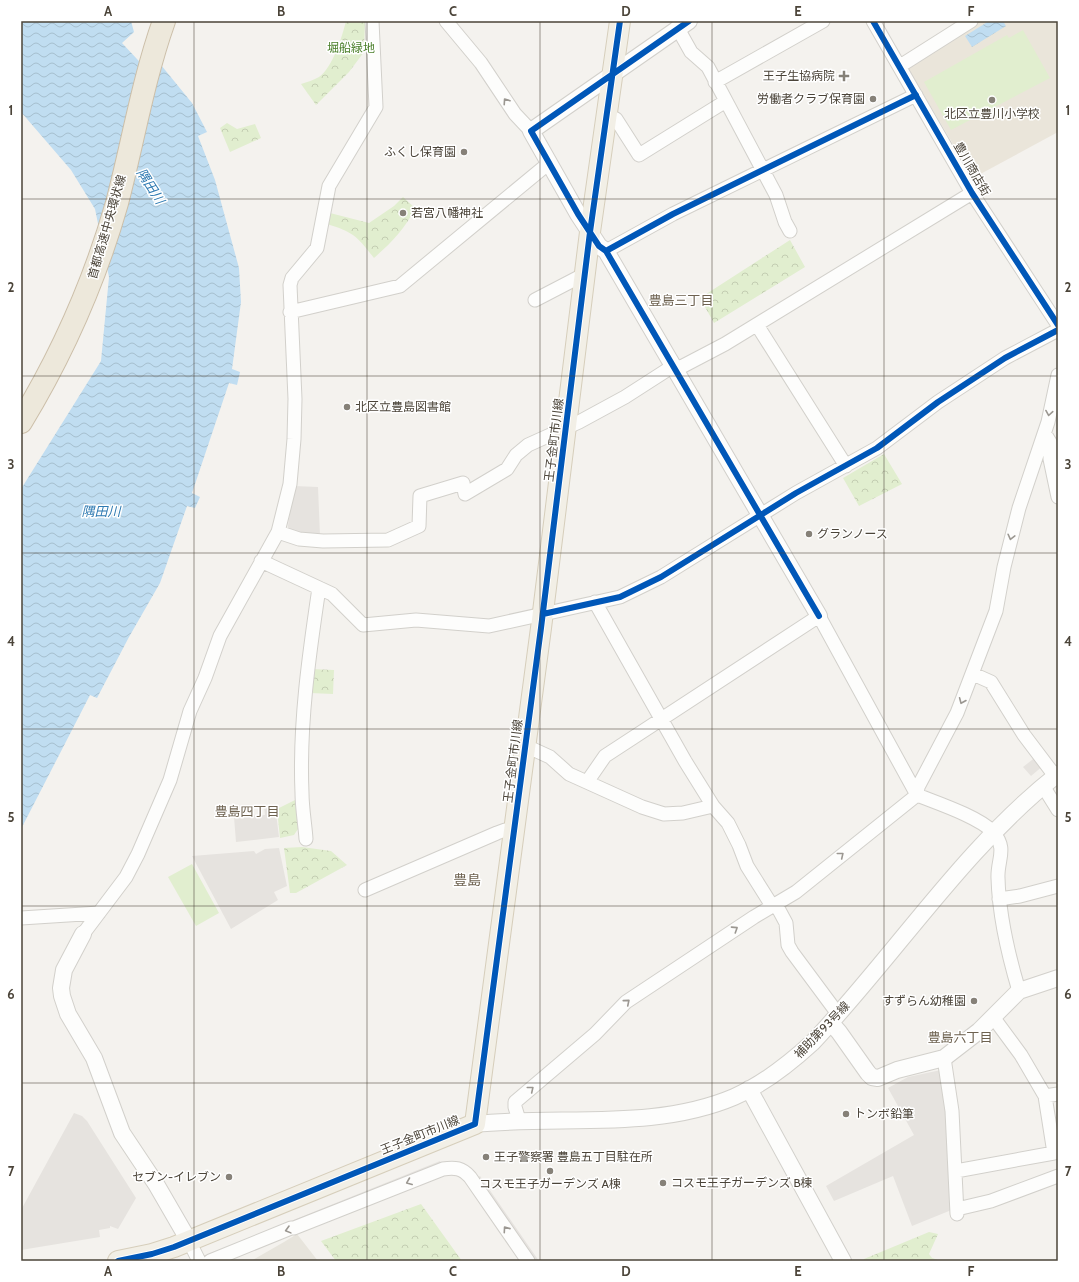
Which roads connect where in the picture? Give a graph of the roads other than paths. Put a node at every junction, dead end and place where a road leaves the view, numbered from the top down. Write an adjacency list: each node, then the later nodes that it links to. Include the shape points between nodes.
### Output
1 (159, 21): 31 (highway, 首都高速中央環状線, via 137,94 113,200 93,265 72,318)
2 (164, 21): 32 (highway, 首都高速中央環状線, via 142,95 117,202 97,268 62,347)
3 (372, 21): 25 (street, via 376,107 330,186 317,248 291,282)
4 (446, 21): 16 (street, one-way to 4, via 515,114 481,63)
5 (620, 21): 11 (main road, 王子金町市川線)
6 (823, 21): 12 (street)
7 (873, 21): 10 (street, 豊川商店街)
8 (971, 21): 10 (street)
9 (683, 24): 11 (street); 12 (street, via 691,52 708,67)
10 (900, 66): 13 (street, 豊川商店街)
11 (613, 74): 15 (main road, 王子金町市川線); 16 (street)
12 (715, 82): 14 (street)
13 (916, 95): 18 (street); 19 (street, 豊川商店街)
14 (726, 101): 15 (street, via 639,155 616,119); 18 (street)
15 (608, 115): 21 (main road, 王子金町市川線)
16 (531, 131): 17 (street)
17 (549, 163): 21 (street); 25 (street, via 400,286)
18 (763, 170): 20 (street); 22 (street, via 673,214)
19 (972, 193): 26 (street); 27 (street, 豊川商店街)
20 (790, 231)
21 (590, 232): 22 (street, via 599,246); 23 (main road, 王子金町市川線)
22 (606, 251): 29 (street)
23 (585, 274): 24 (street); 33 (main road, 王子金町市川線)
24 (535, 300)
25 (290, 312): 39 (street, via 295,399 294,439 290,484)
26 (757, 325): 29 (street, via 683,366); 36 (street)
27 (1058, 326)
28 (1058, 330): 36 (street, via 1005,358 938,402 877,448)
29 (674, 368): 33 (street, via 585,419); 38 (street)
30 (1058, 375): 34 (street, one-way to 34)
31 (21, 412)
32 (21, 422)
33 (566, 426): 39 (street, via 528,445 516,455 507,469 465,494 463,483 420,496 419,526 388,540 323,541 299,539); 43 (main road, 王子金町市川線)
34 (1044, 436): 35 (street, via 1050,442); 45 (street, one-way to 45, via 1019,508 996,611)
35 (1055, 462): 37 (street)
36 (846, 466): 38 (street)
37 (1058, 497)
38 (761, 514): 42 (street, via 661,577 620,597); 44 (street)
39 (278, 532): 40 (street)
40 (261, 561): 41 (street); 60 (street, via 220,636 190,711 170,780 138,854 126,876)
41 (319, 588): 43 (street, via 332,594 363,625 416,620 489,626); 55 (street, via 308,662 302,749)
42 (595, 602): 43 (street); 46 (street)
43 (543, 614): 47 (main road, 王子金町市川線)
44 (819, 616): 46 (street); 50 (street)
45 (973, 674): 48 (street, via 991,682); 50 (street, one-way to 50, via 957,713 918,787)
46 (661, 720): 49 (street, via 605,756); 51 (street)
47 (526, 746): 49 (street, via 550,757 569,774); 53 (main road, 王子金町市川線)
48 (1052, 779): 52 (street); 54 (street, 補助第93号線)
49 (587, 782): 51 (street, via 664,814 684,813)
50 (917, 794): 54 (street, via 983,824); 59 (street, one-way to 50, via 796,892)
51 (713, 806): 59 (street, via 728,824 747,866 769,901)
52 (1058, 810)
53 (515, 831): 57 (street, via 497,833); 71 (main road, 王子金町市川線)
54 (994, 833): 58 (street, via 1002,850 998,876); 66 (street, 補助第93号線)
55 (306, 839)
56 (1058, 886): 58 (street)
57 (365, 890)
58 (999, 899): 64 (street, via 1002,923)
59 (775, 906): 66 (street, via 786,923 788,945); 70 (street, one-way to 59, via 514,1107 515,1102 595,1034 626,1002 754,917)
60 (99, 913): 61 (street); 62 (street)
61 (21, 918)
62 (83, 934): 74 (street, via 64,970 61,988 68,1014 94,1058 122,1133 156,1184)
63 (1058, 978): 64 (street)
64 (1019, 991): 65 (street)
65 (993, 1017): 67 (street); 69 (street)
66 (834, 1019): 67 (street, via 839,1032 872,1077 878,1078 897,1070); 68 (street, 補助第93号線, via 789,1063)
67 (944, 1058): 72 (street, via 952,1111)
68 (749, 1089): 70 (street, 補助第93号線, via 700,1108 666,1114 628,1118); 79 (street)
69 (1052, 1095): 72 (street, via 1054,1153)
70 (519, 1120): 71 (street, 補助第93号線)
71 (475, 1124): 74 (main road, 王子金町市川線)
72 (956, 1171): 73 (street, via 957,1212)
73 (1058, 1176)
74 (189, 1241): 75 (main road, 王子金町市川線, via 152,1254); 76 (street)
75 (118, 1261)
76 (199, 1261)
77 (210, 1261): 78 (street, one-way to 77, via 470,1177 459,1168 443,1169)
78 (528, 1261)
79 (843, 1261)

